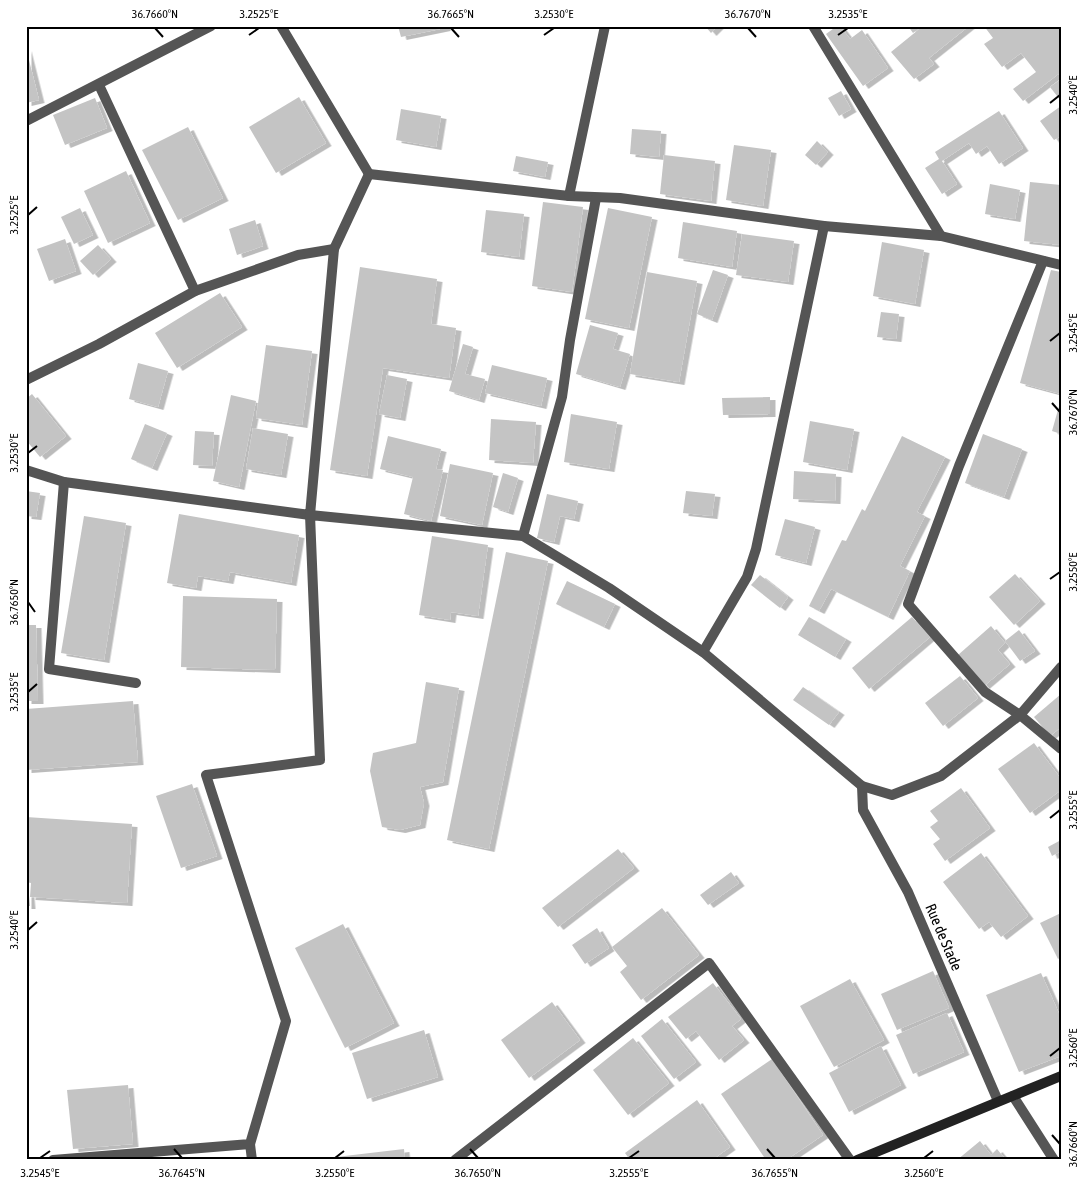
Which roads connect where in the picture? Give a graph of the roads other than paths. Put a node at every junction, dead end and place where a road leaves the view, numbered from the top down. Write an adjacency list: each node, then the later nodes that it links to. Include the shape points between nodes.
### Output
1 (211, 26): 5 (street)
2 (281, 26): 7 (street)
3 (605, 26): 8 (street)
4 (813, 26): 11 (street)
5 (99, 85): 6 (street); 15 (street)
6 (26, 121)
7 (369, 174): 8 (street); 12 (street)
8 (569, 196): 9 (street)
9 (596, 198): 10 (street, via 620,198); 20 (street, via 562,396)
10 (824, 226): 11 (street); 21 (street, via 756,549 747,577)
11 (941, 236): 13 (street)
12 (334, 249): 15 (street, via 298,255); 19 (street)
13 (1043, 261): 14 (street); 24 (street, via 959,466 908,604 986,692)
14 (1061, 265)
15 (195, 291): 16 (street, via 99,344)
16 (27, 378)
17 (26, 470): 18 (street)
18 (64, 482): 19 (street); 23 (street, via 49,669)
19 (310, 515): 20 (street); 30 (street, via 320,760 206,775 286,1021)
20 (523, 536): 21 (street, via 609,588)
21 (703, 652): 26 (street)
22 (1061, 667): 24 (street)
23 (136, 683)
24 (1020, 715): 25 (street); 26 (street, via 941,776 892,795)
25 (1061, 749)
26 (862, 786): 29 (street, Rue de Stade, via 863,810 908,892)
27 (1061, 1076): 28 (main road)
28 (1013, 1096): 29 (main road); 36 (street)
29 (998, 1101): 35 (main road)
30 (250, 1144): 31 (street); 32 (street)
31 (53, 1160)
32 (252, 1160)
33 (455, 1160): 34 (street, via 709,963)
34 (850, 1160)
35 (857, 1160)
36 (1054, 1160)

